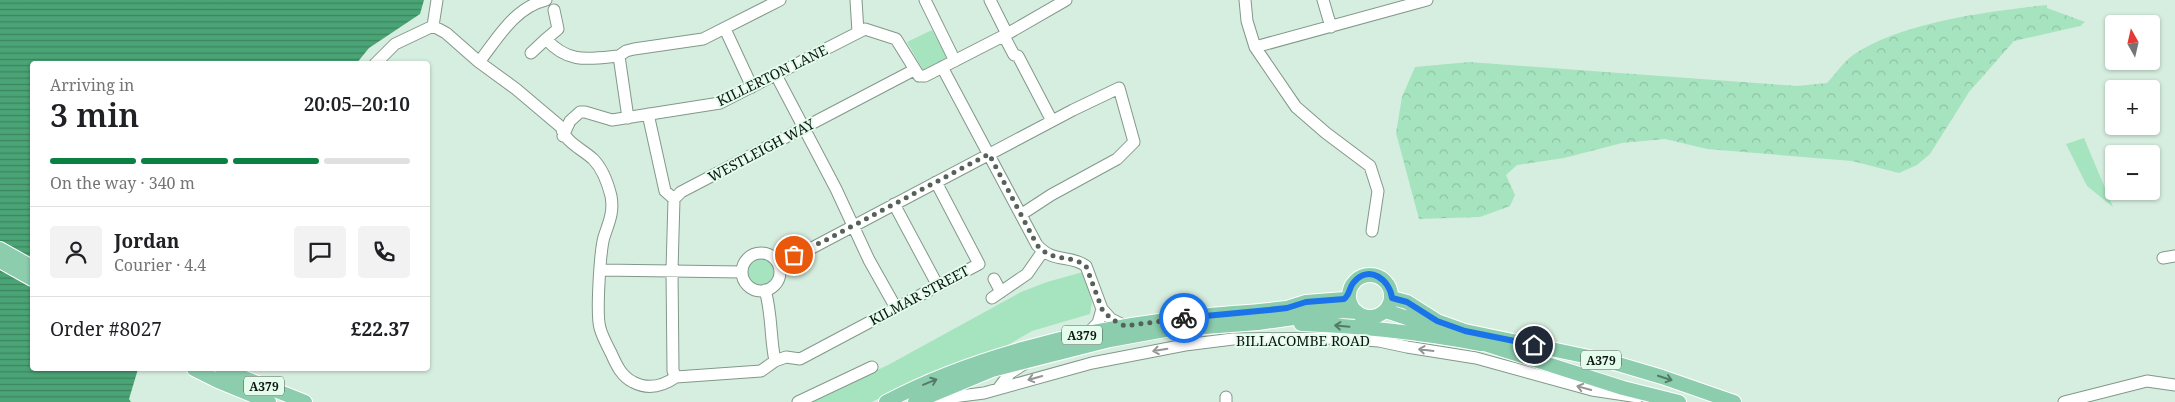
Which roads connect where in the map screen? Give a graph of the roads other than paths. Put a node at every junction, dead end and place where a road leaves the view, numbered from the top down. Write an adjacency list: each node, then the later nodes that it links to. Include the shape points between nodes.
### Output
1 (437, 0): 13 (street)
2 (546, 0): 24 (street, via 533,4 515,17)
3 (780, 0): 11 (street)
4 (856, 0): 16 (street)
5 (925, 0): 23 (street)
6 (990, 0): 17 (street)
7 (1066, 0): 17 (street)
8 (1245, 0): 19 (street)
9 (1323, 0): 15 (street)
10 (1427, 0): 15 (street)
11 (763, 4): 14 (street)
12 (554, 10): 18 (street, via 558,29)
13 (433, 26): 22 (street, via 395,44); 24 (street)
14 (725, 28): 21 (street, via 703,39 634,49); 28 (street)
15 (1328, 28): 19 (street)
16 (858, 32): 26 (street, via 865,29 899,42); 27 (street, KILLERTON LANE)
17 (1006, 35): 23 (street); 31 (street, via 1014,56 1018,56)
18 (546, 39): 20 (street); 21 (street, via 556,50 584,60)
19 (1255, 47): 40 (street, via 1296,107 1370,166 1378,191)
20 (531, 53)
21 (619, 56): 30 (street)
22 (378, 61)
23 (955, 61): 25 (street)
24 (479, 62): 33 (street, via 561,128)
25 (942, 67): 26 (street, via 925,76 919,76); 34 (street, via 961,106)
26 (914, 70): 32 (street, WESTLEIGH WAY)
27 (776, 75): 28 (street, KILLERTON LANE); 32 (street)
28 (752, 87): 29 (street, KILLERTON LANE, via 720,103)
29 (648, 114): 30 (street, KILLERTON LANE); 36 (street, via 665,192)
30 (628, 118): 33 (street, KILLERTON LANE, via 612,120 580,112 570,121)
31 (1052, 121): 34 (street); 38 (street, via 1119,88 1134,142 1117,159)
32 (804, 127): 36 (street, WESTLEIGH WAY, via 680,192); 39 (street)
33 (563, 136): 46 (street, via 594,160 611,197 613,211 604,237)
34 (992, 153): 35 (street); 38 (street)
35 (936, 182): 37 (street); 51 (street, KILMAR STREET, via 979,264)
36 (674, 199): 47 (street)
37 (894, 204): 39 (street); 51 (street)
38 (1022, 214): 42 (street)
39 (853, 226): 44 (street); 55 (street)
40 (1372, 231)
41 (0, 249): 45 (main road)
42 (1043, 252): 50 (street, via 1027,274 997,295); 56 (street, via 1086,266)
43 (0, 261): 49 (main road)
44 (777, 262): 48 (street, via 768,254 756,254 746,260); 52 (street, via 779,277 773,286)
45 (30, 266)
46 (601, 270): 47 (street); 70 (street, via 600,328 620,371 629,380 650,387)
47 (672, 270): 48 (street); 70 (street, via 673,371)
48 (742, 272): 52 (street, via 748,286)
49 (30, 278)
50 (994, 279)
51 (938, 286): 55 (street, KILMAR STREET)
52 (765, 290): 64 (street, via 771,313)
53 (1348, 296): 54 (main road, via 1358,278 1371,274 1388,284); 57 (main road, BILLACOMBE ROAD); 59 (main road, BILLACOMBE ROAD / A379, via 1287,308)
54 (1389, 304): 57 (main road, BILLACOMBE ROAD / A379, via 1373,317); 61 (main road, BILLACOMBE ROAD / A379); 62 (main road, A379, via 1407,302 1437,321 1465,331)
55 (896, 308): 64 (street, KILMAR STREET, via 800,359 786,357)
56 (1102, 309): 59 (street, via 1111,319); 60 (street, via 1098,323)
57 (1357, 312): 58 (main road, BILLACOMBE ROAD / A379, via 1343,311)
58 (1258, 323): 61 (main road, BILLACOMBE ROAD, one-way to 58, via 1429,334 1335,325); 63 (main road, BILLACOMBE ROAD / A379, via 1165,330)
59 (1125, 326): 60 (main road, BILLACOMBE ROAD / A379)
60 (1087, 334): 79 (main road, BILLACOMBE ROAD / A379, one-way to 60, via 990,360)
61 (1494, 347): 73 (main road, BILLACOMBE ROAD / A379)
62 (1581, 356): 66 (main road, A379); 73 (main road, A379, via 1625,372 1626,381)
63 (1032, 359): 72 (street, BILLACOMBE ROAD, via 1010,373); 80 (main road, BILLACOMBE ROAD / A379, via 992,370)
64 (775, 361): 70 (street, KILMAR STREET, via 761,371)
65 (872, 367): 78 (street)
66 (1636, 369): 74 (main road, A379, via 1635,378 1641,387); 82 (main road, A379, one-way to 82)
67 (198, 371): 75 (main road, A379)
68 (214, 371): 76 (street)
69 (227, 371): 77 (main road, A379)
70 (676, 377)
71 (2175, 384): 83 (street, via 2147,381)
72 (998, 389): 73 (street, BILLACOMBE ROAD, one-way to 72, via 1592,390 1476,358 1379,341 1336,338 1232,340 1185,345 1092,363); 81 (street, BILLACOMBE ROAD)
73 (1620, 391): 74 (main road, BILLACOMBE ROAD / A379)
74 (1675, 401)
75 (269, 402)
76 (273, 402)
77 (306, 402)
78 (798, 402)
79 (886, 402)
80 (915, 402)
81 (932, 402)
82 (1734, 402)
83 (2064, 402)

